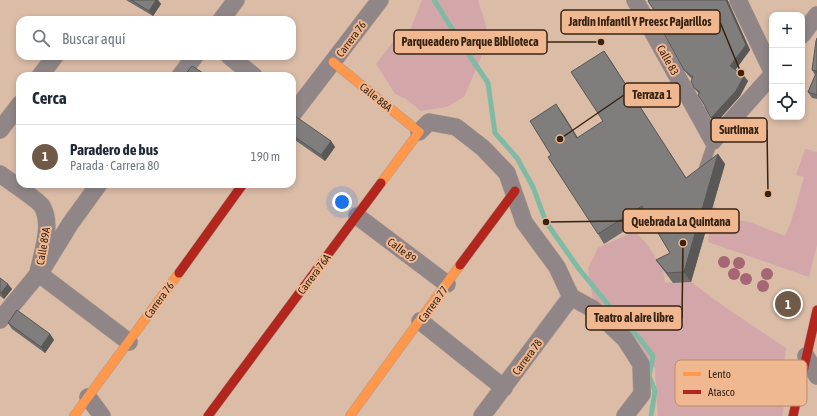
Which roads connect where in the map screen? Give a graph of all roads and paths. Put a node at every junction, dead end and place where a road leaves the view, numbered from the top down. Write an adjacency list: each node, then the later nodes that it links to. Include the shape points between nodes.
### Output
1 (236, 0): 6 (street)
2 (380, 0): 11 (street, Carrera 76)
3 (635, 0): 21 (street, Calle 83)
4 (738, 0): 12 (street)
5 (817, 15): 7 (street)
6 (224, 16)
7 (805, 31)
8 (52, 60): 13 (street)
9 (192, 60): 14 (street)
10 (234, 60): 15 (street)
11 (333, 62): 17 (street, Carrera 76); 20 (street, Calle 88A)
12 (769, 65)
13 (43, 72)
14 (183, 72)
15 (249, 72)
16 (769, 78): 21 (street)
17 (296, 106)
18 (16, 109): 19 (street)
19 (0, 130)
20 (419, 132): 28 (street, via 429,122 456,127 483,148 508,173); 29 (street, Carrera 76A)
21 (713, 141): 22 (lane)
22 (702, 170)
23 (0, 174): 24 (street, Calle 89A)
24 (16, 186)
25 (19, 188): 30 (street, Calle 89A, via 42,205 47,222)
26 (96, 188): 30 (street)
27 (240, 188): 36 (street, Carrera 76)
28 (515, 191): 31 (street, Carrera 77); 32 (street, via 524,222 557,267)
29 (356, 216): 31 (street, Calle 89); 45 (street, Carrera 76A)
30 (38, 273): 34 (street); 36 (street, Calle 89A)
31 (447, 284): 35 (street, Carrera 77)
32 (571, 298): 40 (street, Carrera 78); 48 (street, via 593,309 625,339 641,364 642,394)
33 (817, 310): 37 (street)
34 (0, 320)
35 (420, 321): 40 (street); 46 (street, Carrera 77)
36 (129, 342): 41 (street, Carrera 76)
37 (806, 356): 38 (street); 39 (street)
38 (805, 360)
39 (817, 376)
40 (504, 388): 47 (street, Carrera 78)
41 (88, 397): 43 (street, Carrera 76); 44 (street)
42 (795, 406): 49 (street)
43 (74, 416)
44 (102, 416)
45 (208, 416)
46 (350, 416)
47 (482, 416)
48 (625, 416)
49 (793, 416)

